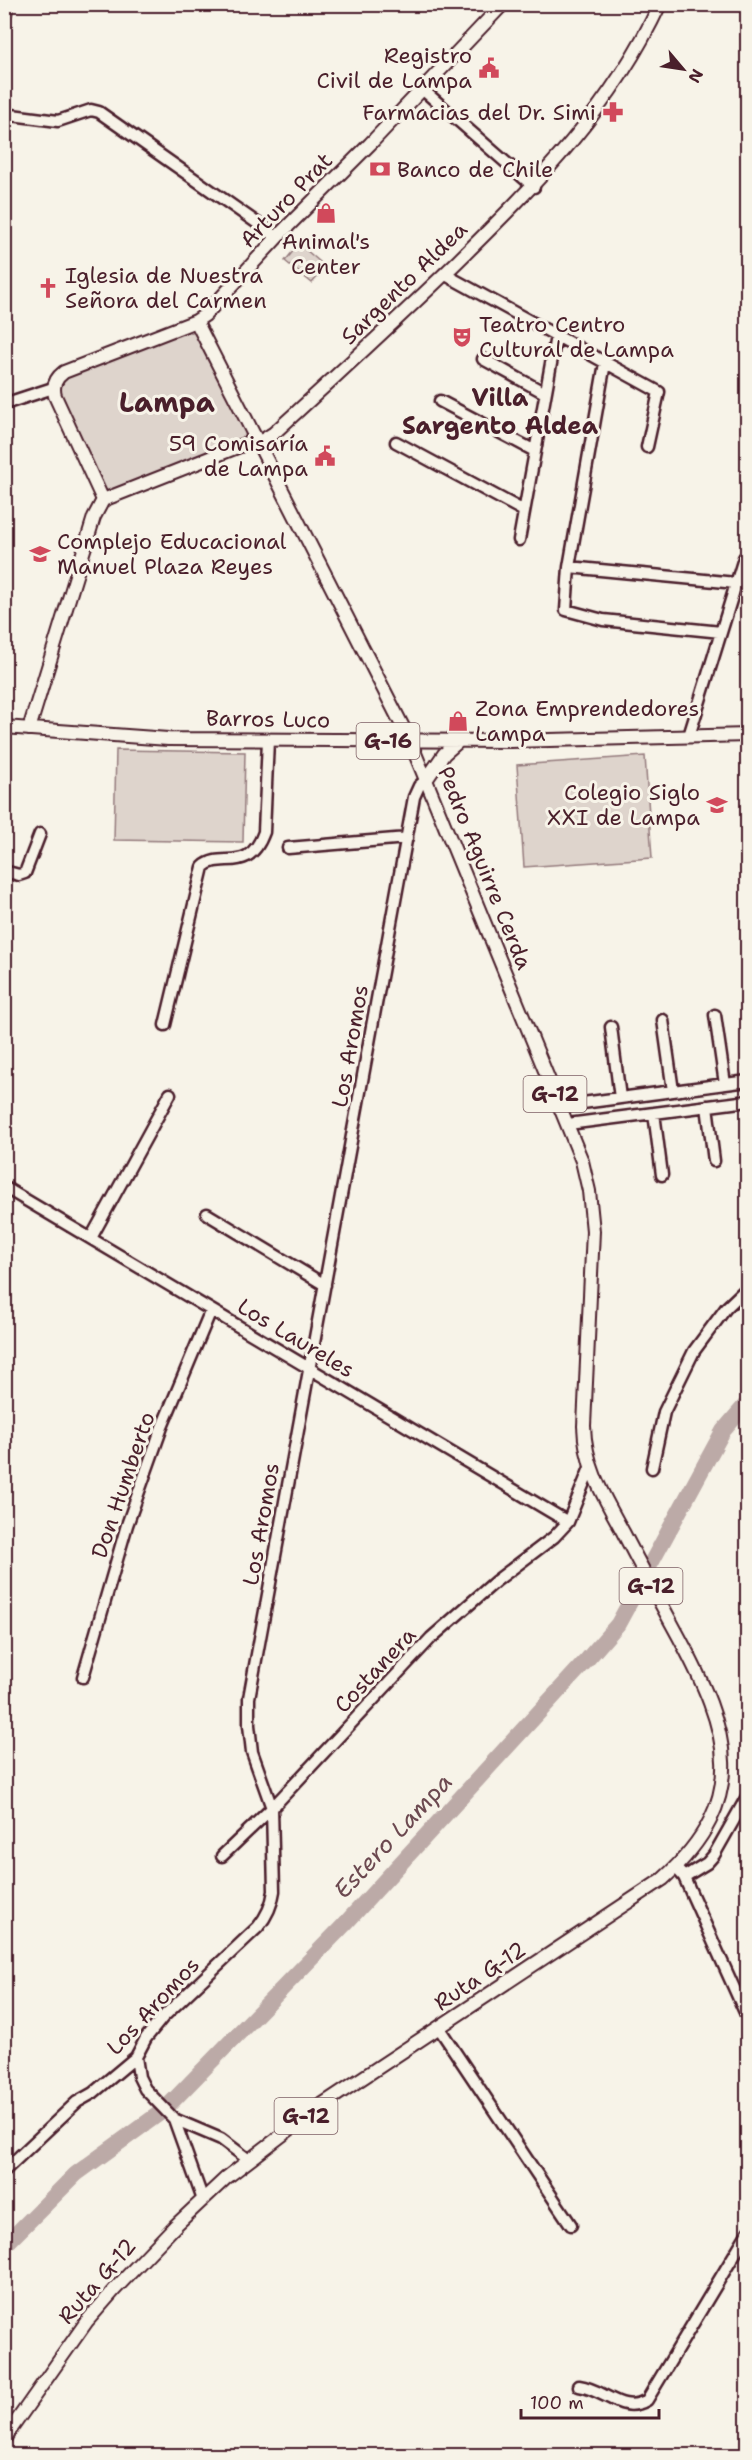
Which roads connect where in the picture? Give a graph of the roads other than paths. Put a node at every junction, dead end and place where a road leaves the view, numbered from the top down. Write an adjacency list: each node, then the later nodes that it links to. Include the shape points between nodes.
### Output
1 (503, 4): 3 (main road, Arturo Prat)
2 (660, 4): 5 (main road, Sargento Aldea, via 611,91)
3 (422, 89): 5 (street); 6 (main road, Arturo Prat)
4 (4, 114): 6 (street, via 58,121 91,110 99,112)
5 (534, 187): 7 (main road, Sargento Aldea)
6 (277, 237): 8 (main road, Arturo Prat, via 210,311)
7 (444, 274): 9 (street); 16 (main road, Sargento Aldea, via 271,436)
8 (196, 321): 12 (main road, Arturo Prat, via 64,372); 16 (main road, Pedro Aguirre Cerda)
9 (556, 336): 11 (street); 13 (street)
10 (483, 359): 13 (street)
11 (605, 363): 18 (street, via 659,392); 24 (street)
12 (53, 388): 15 (street, Arturo Prat); 20 (main road)
13 (545, 393): 19 (street)
14 (440, 401): 19 (street)
15 (4, 404)
16 (259, 441): 20 (main road, Sargento Aldea); 32 (main road, Pedro Aguirre Cerda)
17 (396, 442): 21 (street)
18 (647, 447)
19 (535, 451): 21 (street)
20 (103, 500): 28 (main road, via 94,517)
21 (524, 511): 22 (street)
22 (519, 540)
23 (744, 558): 25 (street)
24 (569, 567): 25 (street); 26 (street, via 566,610 603,620)
25 (736, 583): 26 (street)
26 (721, 632): 30 (street)
27 (4, 727): 28 (main road, Barros Luco / G-16)
28 (29, 729): 31 (main road, Barros Luco / G-16, via 136,738)
29 (747, 735): 30 (main road, Barros Luco / G-16)
30 (689, 736): 33 (main road, Barros Luco / G-16)
31 (267, 740): 32 (main road, Barros Luco / G-16); 41 (street, via 264,832 247,856 210,862 203,867)
32 (410, 741): 33 (main road, Barros Luco / G-16); 34 (main road, Pedro Aguirre Cerda / G-12)
33 (459, 741): 34 (main road, via 444,754)
34 (426, 780): 36 (street, Los Aromos, via 415,793); 49 (main road, Pedro Aguirre Cerda / G-12)
35 (40, 834): 38 (street, via 25,873)
36 (407, 838): 37 (street); 59 (street, Los Aromos)
37 (288, 848)
38 (4, 871)
39 (715, 1015): 44 (street)
40 (663, 1020): 45 (street)
41 (165, 1025)
42 (611, 1027): 47 (street)
43 (747, 1081): 44 (street)
44 (725, 1084): 45 (street)
45 (673, 1091): 47 (street)
46 (170, 1094): 58 (street)
47 (615, 1099): 49 (street); 52 (street)
48 (747, 1101): 50 (street)
49 (560, 1106): 53 (main road, Pedro Aguirre Cerda / G-12)
50 (707, 1106): 51 (street); 54 (street)
51 (654, 1113): 52 (street); 55 (street)
52 (613, 1118): 53 (street)
53 (567, 1125): 63 (main road, Pedro Aguirre Cerda / G-12, via 586,1179 592,1216 584,1426)
54 (714, 1161)
55 (662, 1175)
56 (4, 1187): 58 (street, Los Laureles)
57 (207, 1214): 59 (street)
58 (94, 1234): 61 (street, Los Laureles)
59 (325, 1284): 62 (street, Los Aromos)
60 (747, 1287): 64 (street, via 694,1351 664,1412)
61 (211, 1310): 62 (street, Los Laureles); 66 (street, Don Humberto, via 162,1427 127,1525)
62 (310, 1368): 65 (street, Los Laureles); 68 (street, Los Aromos, via 249,1698 252,1752)
63 (590, 1468): 65 (street); 70 (main road, Ruta G-12 / G-12, via 685,1649 714,1711 721,1736 723,1771 719,1796 694,1847)
64 (652, 1468)
65 (568, 1522): 68 (street, Costanera, via 431,1638)
66 (83, 1677)
67 (747, 1795): 71 (street, via 714,1855)
68 (272, 1808): 69 (street, Costanera); 74 (street, Los Aromos, via 274,1891 267,1915 163,2017)
69 (222, 1856)
70 (675, 1867): 71 (street); 73 (main road, Ruta G-12 / G-12, via 656,1884)
71 (684, 1877): 72 (street)
72 (746, 2013)
73 (440, 2028): 76 (main road, Ruta G-12 / G-12, via 320,2106); 79 (street)
74 (136, 2057): 75 (street, via 142,2083); 77 (street, Los Aromos, via 93,2094 76,2102)
75 (174, 2119): 76 (street, via 221,2139); 78 (street)
76 (249, 2160): 78 (main road, Ruta G-12 / G-12)
77 (4, 2171)
78 (203, 2200): 82 (main road, Ruta G-12 / G-12, via 138,2263 87,2321)
79 (571, 2225)
80 (747, 2232): 81 (street, via 647,2400 628,2406)
81 (579, 2386)
82 (4, 2439)

